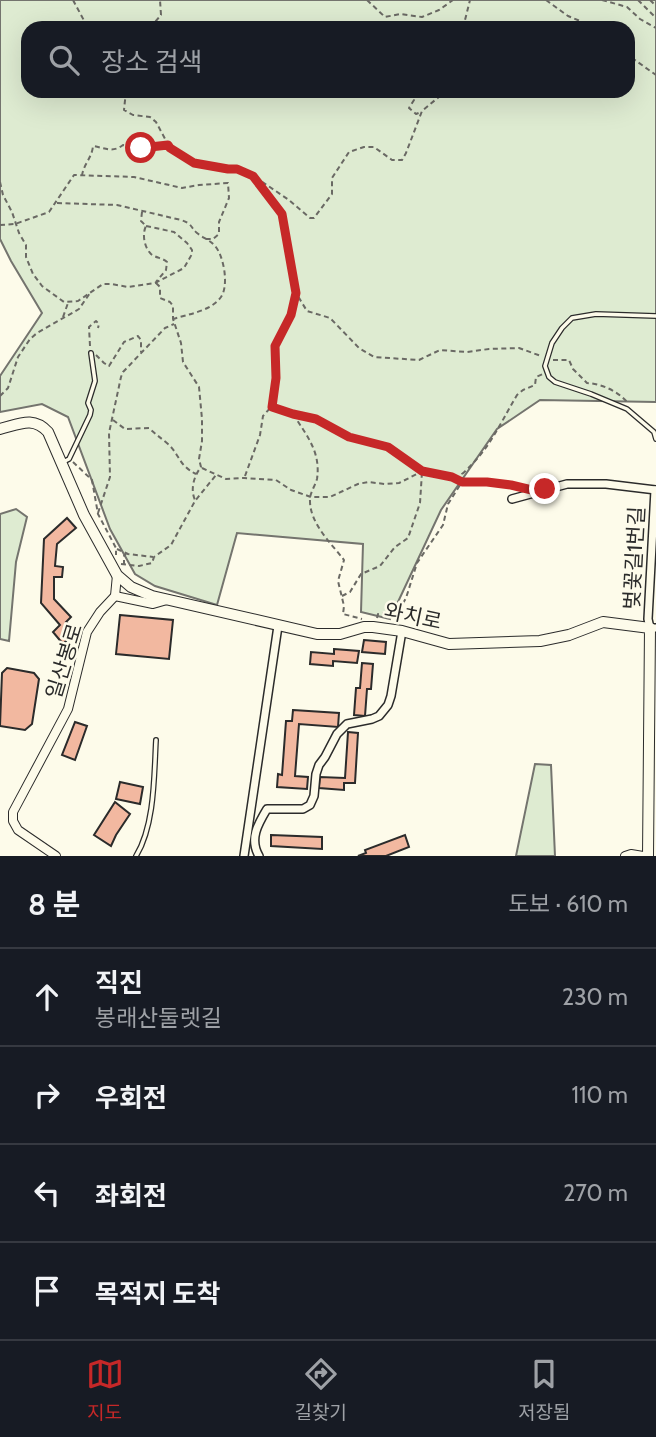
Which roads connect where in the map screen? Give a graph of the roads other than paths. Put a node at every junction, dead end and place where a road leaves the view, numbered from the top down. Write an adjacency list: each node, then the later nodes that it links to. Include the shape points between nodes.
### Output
1 (656, 316): 4 (lane, via 572,318 552,343 545,366 555,382 627,410 654,432)
2 (91, 353): 5 (lane, via 95,381 88,403 90,415)
3 (0, 429): 5 (main road, 와치로, via 32,422 41,425)
4 (656, 439)
5 (65, 461): 8 (main road, 와치로, via 84,515)
6 (656, 490): 7 (street, via 567,484); 12 (street, 벚꽃길1번길, via 648,619)
7 (512, 499)
8 (117, 575): 9 (street); 10 (main road, 와치로, via 131,587)
9 (115, 596): 10 (street, via 153,604); 17 (street, 일산봉로, via 87,632 68,709 13,812 18,830)
10 (167, 600): 11 (main road, 와치로)
11 (278, 626): 13 (main road, 와치로, via 317,634 364,627); 15 (street)
12 (653, 628): 13 (main road, 와치로, via 603,622 540,641 449,643); 22 (main road)
13 (402, 631): 16 (street, via 385,710 373,719 347,724 337,734 318,765 310,805)
14 (156, 740): 18 (lane, via 153,794)
15 (252, 808): 16 (street); 19 (street)
16 (267, 809): 20 (street, via 254,838)
17 (55, 856)
18 (136, 856)
19 (244, 856)
20 (259, 856)
21 (625, 856): 22 (street)
22 (646, 856)

